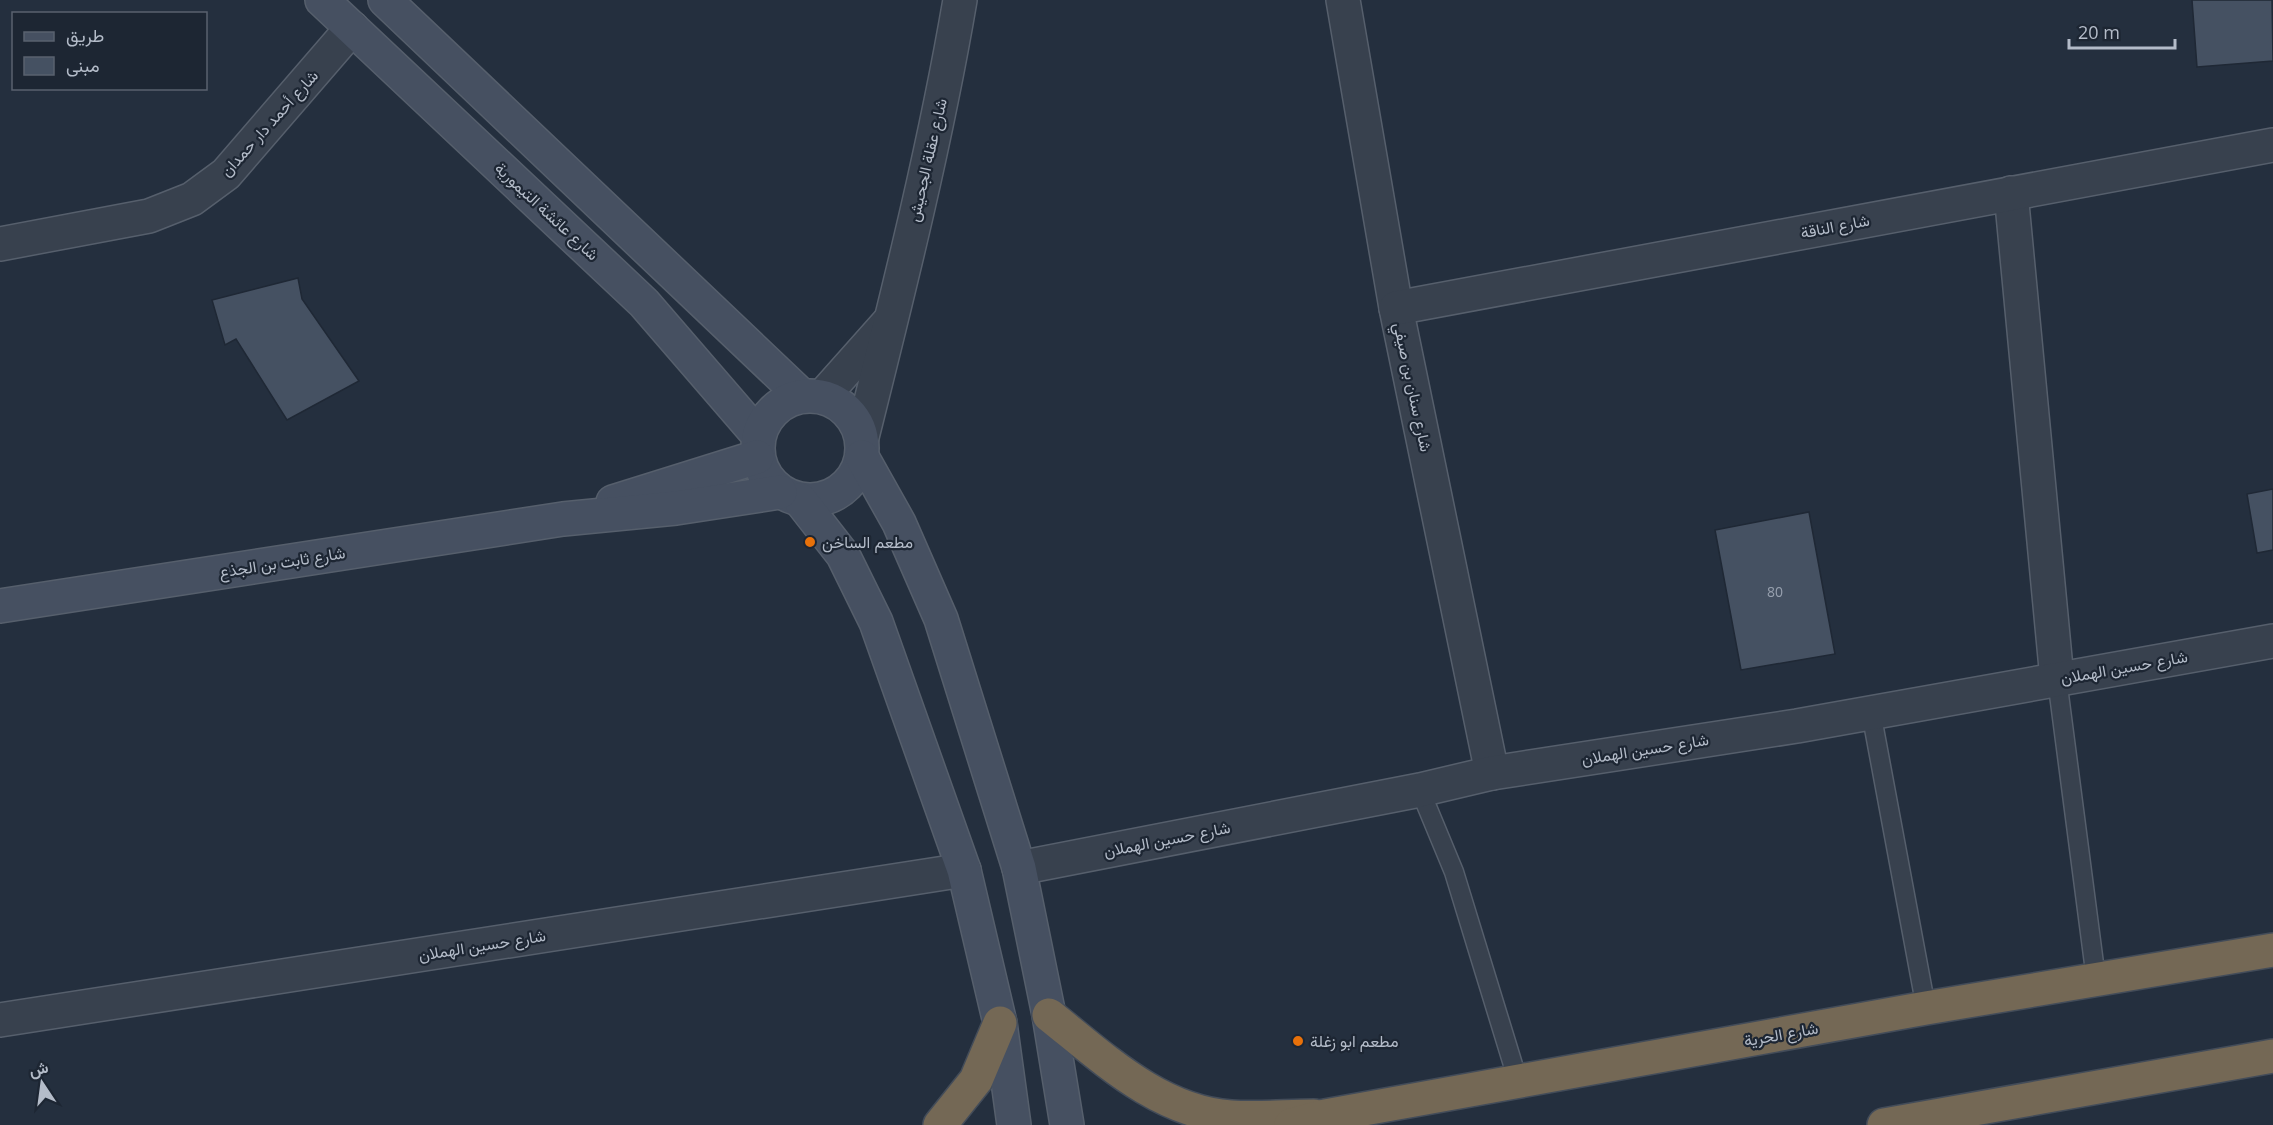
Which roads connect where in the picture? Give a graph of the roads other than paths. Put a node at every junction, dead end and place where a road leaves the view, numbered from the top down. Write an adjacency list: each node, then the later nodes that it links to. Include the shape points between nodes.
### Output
1 (322, 0): 5 (street, شارع عائشة التيمورية)
2 (385, 0): 11 (street)
3 (960, 0): 10 (street, شارع عقلة الجحيش)
4 (1342, 0): 9 (street, شارع سنان بن صيفي)
5 (352, 28): 8 (street, شارع أحمد دار حمدان, via 226,174 192,199 149,216); 12 (street, شارع عائشة التيمورية, via 644,303)
6 (2273, 145): 7 (street, شارع الناقة)
7 (2012, 193): 9 (street, شارع الناقة); 18 (street)
8 (0, 244)
9 (1396, 308): 20 (street, شارع سنان بن صيفي)
10 (891, 320): 11 (street, شارع عقلة الجحيش); 13 (street, شارع عقلة الجحيش)
11 (812, 396): 12 (street, via 782,403 767,417); 13 (street, via 840,405 854,419)
12 (758, 446): 14 (street, via 765,476); 15 (street, شارع ثابت بن الجذع)
13 (862, 447): 14 (street, via 855,477 840,492 820,500); 22 (street, via 940,620)
14 (790, 496): 15 (street, شارع ثابت بن الجذع); 23 (street, via 843,555 876,622)
15 (563, 519): 16 (street, شارع ثابت بن الجذع)
16 (0, 606)
17 (2273, 641): 18 (street, شارع حسين الهملان)
18 (2057, 679): 19 (street, شارع حسين الهملان); 25 (lane)
19 (1871, 712): 20 (street, شارع حسين الهملان); 26 (lane)
20 (1492, 773): 21 (street, شارع حسين الهملان)
21 (1420, 790): 22 (street, شارع حسين الهملان); 31 (lane, via 1454,872)
22 (1019, 868): 27 (street)
23 (964, 870): 28 (street, شارع حسين الهملان); 29 (street)
24 (2273, 950): 25 (highway, شارع الحرية)
25 (2096, 979): 26 (highway, شارع الحرية)
26 (1926, 1008): 31 (highway, شارع الحرية)
27 (1050, 1015): 32 (highway, via 1122,1073 1174,1104 1230,1117); 35 (street)
28 (0, 1020)
29 (1000, 1023): 33 (highway, via 976,1080); 34 (street)
30 (2273, 1056): 37 (highway)
31 (1518, 1081): 32 (highway, شارع الحرية)
32 (1325, 1116): 36 (highway, شارع الحرية)
33 (940, 1125)
34 (1014, 1125)
35 (1066, 1125)
36 (1292, 1125)
37 (1884, 1125)

